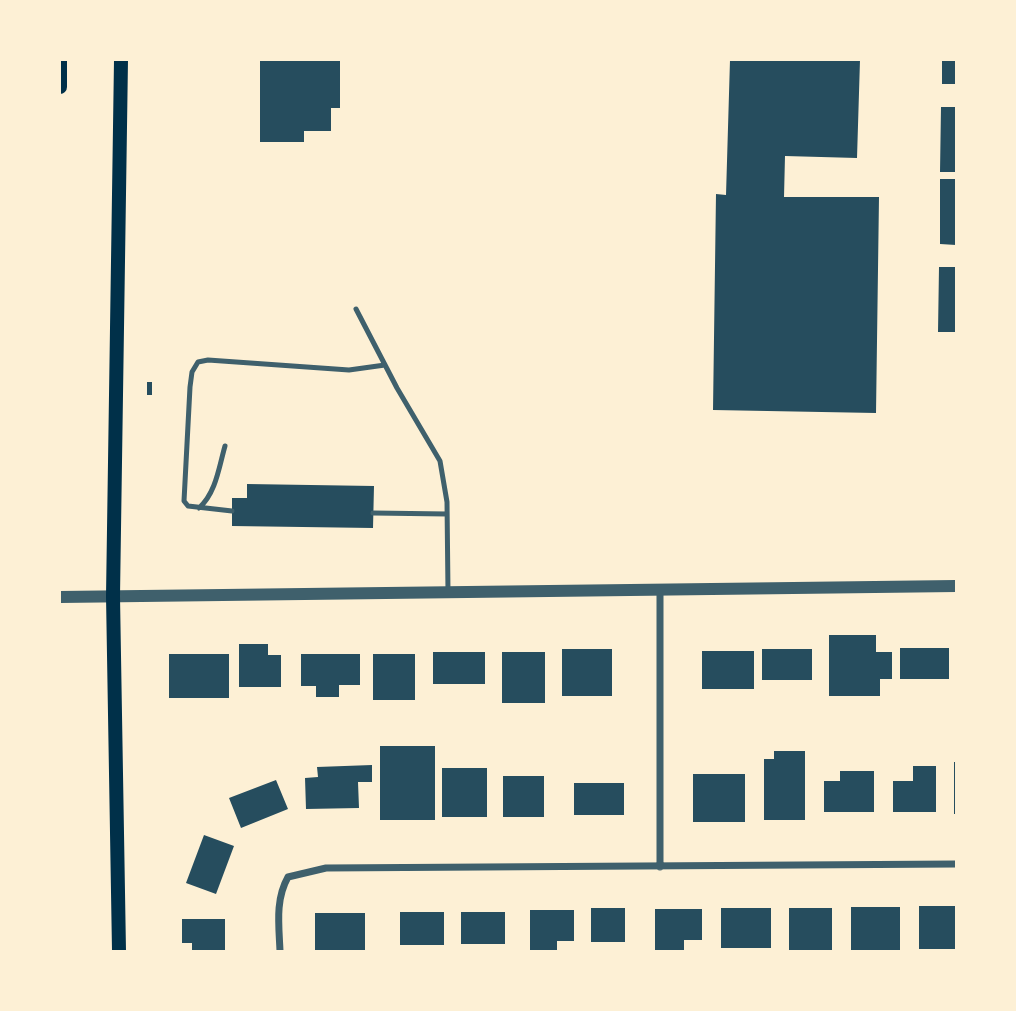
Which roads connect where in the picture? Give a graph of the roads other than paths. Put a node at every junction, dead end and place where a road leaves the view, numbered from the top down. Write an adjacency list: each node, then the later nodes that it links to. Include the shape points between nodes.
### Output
1 (60, 60): 3 (main road)
2 (121, 60): 14 (main road)
3 (60, 87)
4 (355, 309): 5 (lane)
5 (385, 365): 7 (lane, via 349,370 198,362 190,387 184,501); 10 (lane, via 440,461)
6 (225, 446): 7 (lane, via 214,484)
7 (199, 508): 8 (lane)
8 (232, 510)
9 (373, 513): 10 (lane)
10 (447, 514): 13 (lane)
11 (957, 586): 12 (street)
12 (660, 589): 13 (street); 17 (street)
13 (448, 592): 14 (street)
14 (113, 596): 15 (street); 18 (main road)
15 (60, 597)
16 (957, 864): 17 (street)
17 (660, 867): 19 (street, via 327,868 288,877 281,889)
18 (119, 951)
19 (280, 951)

